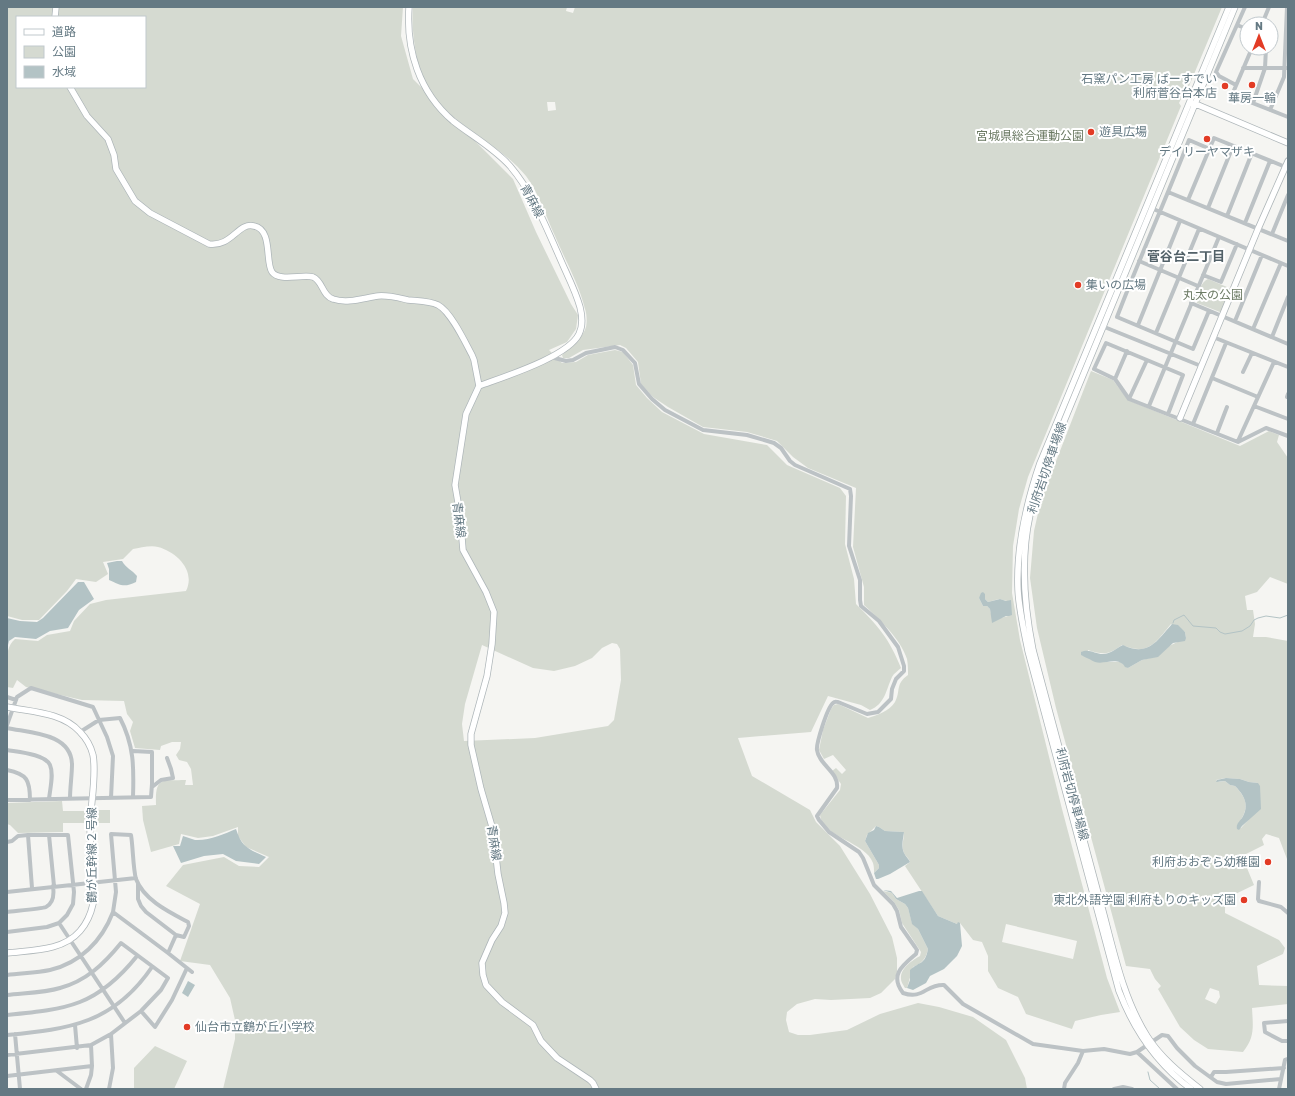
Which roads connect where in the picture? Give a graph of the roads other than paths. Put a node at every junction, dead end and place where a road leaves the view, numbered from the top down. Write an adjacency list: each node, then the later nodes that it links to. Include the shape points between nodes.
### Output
1 (409, 7): 66 (street, 青麻線, via 409,39 423,84 432,99 453,121 498,154 525,186 577,298 582,316 579,334 566,348)
2 (1229, 7): 14 (street, 利府岩切停車場線)
3 (1235, 7): 14 (street, 利府岩切停車場線)
4 (1245, 7): 6 (street)
5 (1287, 7): 11 (street)
6 (1237, 25): 12 (street, via 1216,72)
7 (1248, 56): 9 (street)
8 (1266, 56): 10 (street)
9 (1243, 68): 10 (street); 12 (street)
10 (1265, 68): 11 (street); 15 (street)
11 (1287, 68): 16 (street)
12 (1236, 85): 15 (street, via 1232,95)
13 (71, 88): 75 (street, via 86,116 108,140 116,169 135,201 150,213 215,245 232,238 244,227 257,227 267,242 272,273 285,277 314,278 332,299 350,301 380,296 437,305 446,312 472,355)
14 (1192, 103): 18 (street); 28 (street, 利府岩切停車場線); 54 (street, 利府岩切停車場線)
15 (1253, 103): 16 (street)
16 (1270, 110): 17 (street)
17 (1288, 117)
18 (1288, 143)
19 (1233, 146): 20 (street, via 1214,138); 21 (street); 29 (street)
20 (1210, 148): 25 (street, via 1190,140); 27 (street)
21 (1252, 153): 22 (street); 31 (street)
22 (1270, 161): 24 (street); 33 (street)
23 (1288, 161): 24 (street)
24 (1287, 167): 35 (street)
25 (1168, 192): 27 (street); 30 (street)
26 (1288, 195): 36 (street)
27 (1188, 200): 29 (street)
28 (1151, 208): 30 (street); 54 (street, 利府岩切停車場線)
29 (1208, 208): 31 (street)
30 (1160, 212): 32 (street); 42 (street)
31 (1227, 216): 33 (street)
32 (1180, 221): 34 (street); 45 (street)
33 (1245, 223): 35 (street)
34 (1200, 229): 37 (street); 47 (street)
35 (1258, 229): 36 (street); 40 (street)
36 (1272, 234): 38 (street)
37 (1219, 237): 39 (street); 46 (street)
38 (1288, 241)
39 (1237, 244): 40 (street); 46 (street, via 1221,282)
40 (1250, 249): 41 (street); 52 (street)
41 (1262, 255): 43 (street); 53 (street)
42 (1139, 261): 45 (street); 55 (street, via 1117,317)
43 (1281, 263): 44 (street); 56 (street)
44 (1288, 266)
45 (1160, 270): 47 (street); 55 (street)
46 (1203, 275): 48 (street)
47 (1179, 278): 48 (street); 57 (street)
48 (1198, 286): 50 (street)
49 (1288, 297): 59 (street)
50 (1191, 303): 51 (street); 60 (street)
51 (1209, 311): 52 (street); 60 (street, via 1194,349)
52 (1222, 316): 53 (street); 58 (street)
53 (1235, 321): 56 (street)
54 (1100, 325): 65 (street); 147 (street, 利府岩切停車場線, via 1052,434 1032,487 1020,544 1018,590 1028,651 1112,967 1128,1013)
55 (1138, 325): 57 (street)
56 (1253, 329): 59 (street)
57 (1156, 333): 60 (street)
58 (1213, 337): 61 (street); 69 (street)
59 (1272, 337): 62 (street)
60 (1175, 341): 65 (street)
61 (1226, 343): 64 (street); 73 (street)
62 (1288, 344)
63 (1126, 351): 67 (street); 74 (street); 74 (street, via 1106,343 1094,370)
64 (1252, 353): 68 (street); 72 (street)
65 (1170, 354): 69 (street); 70 (street)
66 (550, 357): 75 (street, 青麻線); 150 (street, via 566,361 574,360 586,353 615,347 623,350 635,363 639,384 665,410 703,430 747,434 774,443 795,465 850,489 849,546 860,580 861,606 879,621 898,647 904,670 896,680 891,699 878,712 867,714 838,702 831,705 821,729 817,750 821,760 834,775 837,788 818,817 829,832 859,852 874,885 893,904 901,927 917,950 898,974 898,985 903,993 914,996 937,985 944,985 963,1004 1033,1044)
67 (1146, 360): 70 (street); 77 (street)
68 (1274, 362): 71 (street); 76 (street)
69 (1201, 366): 82 (street)
70 (1165, 367): 78 (street); 81 (street, via 1183,375)
71 (1288, 367)
72 (1243, 372)
73 (1212, 378): 76 (street); 84 (street)
74 (1115, 379): 77 (street)
75 (478, 386): 168 (street, 青麻線, via 466,414 455,485 463,550 494,612 487,676 471,734 478,774 493,830 505,913 482,964 483,974 486,984 502,1002 533,1025 542,1041 557,1058 590,1080)
76 (1258, 397): 79 (street)
77 (1129, 399): 78 (street)
78 (1149, 406): 81 (street)
79 (1254, 406): 83 (street); 87 (street)
80 (1228, 407): 85 (street)
81 (1168, 414): 82 (street)
82 (1180, 418): 84 (street)
83 (1288, 419)
84 (1194, 424): 85 (street)
85 (1217, 433): 87 (street)
86 (1288, 436): 87 (street, via 1266,428)
87 (1238, 442)
88 (7, 697): 89 (street)
89 (16, 700): 91 (street); 92 (street, via 31,688 93,707)
90 (7, 707): 91 (street, 鶴が丘幹線２号線)
91 (14, 709): 93 (street); 94 (street, 鶴が丘幹線２号線, via 59,717)
92 (99, 720): 94 (street); 96 (street, via 120,718); 101 (street, via 113,756)
93 (7, 727): 103 (street, via 57,739 65,745 72,764)
94 (80, 732): 104 (street, 鶴が丘幹線２号線, via 93,755)
95 (7, 750): 102 (street, via 46,759 52,772)
96 (133, 751): 99 (street, via 152,752); 100 (street)
97 (167, 758): 99 (street, via 173,778 161,780)
98 (7, 770): 106 (street, via 18,772 25,777 29,783)
99 (152, 788): 100 (street, via 151,797)
100 (133, 797): 101 (street)
101 (111, 798): 104 (street)
102 (50, 799): 103 (street); 106 (street)
103 (70, 799): 104 (street)
104 (92, 799): 112 (street, 鶴が丘幹線２号線, via 90,830)
105 (7, 800): 106 (street)
106 (30, 800)
107 (49, 835): 108 (street); 115 (street, via 68,835); 116 (street)
108 (28, 836): 109 (street, via 18,836 12,842); 117 (street)
109 (7, 842)
110 (136, 878): 111 (street); 111 (street, via 131,835 111,834); 114 (street)
111 (116, 880): 112 (street); 120 (street)
112 (93, 882): 115 (street); 125 (street, 鶴が丘幹線２号線, via 93,903 89,918)
113 (1259, 882): 121 (street, via 1259,901)
114 (138, 883): 124 (street, via 138,899 141,906); 124 (street, via 150,898 188,922 184,937)
115 (72, 884): 116 (street); 122 (street, via 73,904)
116 (54, 886): 117 (street); 119 (street, via 52,901 46,907)
117 (32, 888): 118 (street)
118 (7, 892)
119 (7, 912)
120 (113, 912): 127 (street); 129 (street, via 100,937)
121 (1288, 913)
122 (59, 923): 123 (street, via 46,928); 125 (street)
123 (7, 932)
124 (176, 935): 127 (street)
125 (70, 940): 126 (street, 鶴が丘幹線２号線, via 53,947); 129 (street)
126 (7, 953)
127 (168, 953): 131 (street)
128 (137, 956): 130 (street); 133 (street, via 121,943 107,960); 135 (street, via 116,980)
129 (81, 957): 133 (street); 134 (street, via 50,970)
130 (152, 967): 137 (street, via 137,986); 138 (street, via 168,978 161,990)
131 (188, 968): 132 (street); 138 (street, via 156,1027)
132 (192, 972)
133 (91, 973): 135 (street); 136 (street, via 59,989)
134 (7, 974)
135 (103, 990): 137 (street); 139 (street, via 76,1004 54,1010)
136 (7, 995)
137 (114, 1006): 141 (street); 142 (street)
138 (141, 1011): 141 (street)
139 (7, 1015)
140 (1288, 1021): 146 (street, via 1264,1023 1265,1032 1282,1041)
141 (125, 1023): 144 (street)
142 (75, 1025): 143 (street); 149 (street)
143 (15, 1034): 145 (street); 152 (street)
144 (111, 1034): 148 (street); 167 (street, via 113,1068)
145 (7, 1035)
146 (1288, 1041)
147 (1149, 1043): 151 (street); 160 (street, via 1162,1035 1168,1036 1194,1066); 173 (street, 利府岩切停車場線, via 1166,1067); 174 (street, 利府岩切停車場線)
148 (91, 1045): 149 (street); 155 (street)
149 (77, 1048): 152 (street)
150 (1083, 1051): 151 (street, via 1104,1049 1130,1054); 169 (street)
151 (1137, 1052): 172 (street)
152 (17, 1054): 153 (street); 158 (street)
153 (7, 1055)
154 (1288, 1059): 156 (street, via 1285,1060)
155 (92, 1066): 157 (street); 166 (street)
156 (1284, 1068): 160 (street, via 1214,1072); 161 (street)
157 (57, 1071): 158 (street); 165 (street)
158 (19, 1075): 159 (street); 164 (street)
159 (7, 1076)
160 (1211, 1077): 162 (street, via 1221,1083)
161 (1281, 1079): 162 (street); 176 (street)
162 (1237, 1083): 175 (street)
163 (1123, 1088): 170 (street); 171 (street)
164 (20, 1089)
165 (80, 1089)
166 (86, 1089)
167 (108, 1089)
168 (596, 1089)
169 (1064, 1089)
170 (1114, 1089)
171 (1132, 1089)
172 (1177, 1089)
173 (1190, 1089)
174 (1200, 1089)
175 (1238, 1089)
176 (1279, 1089)

